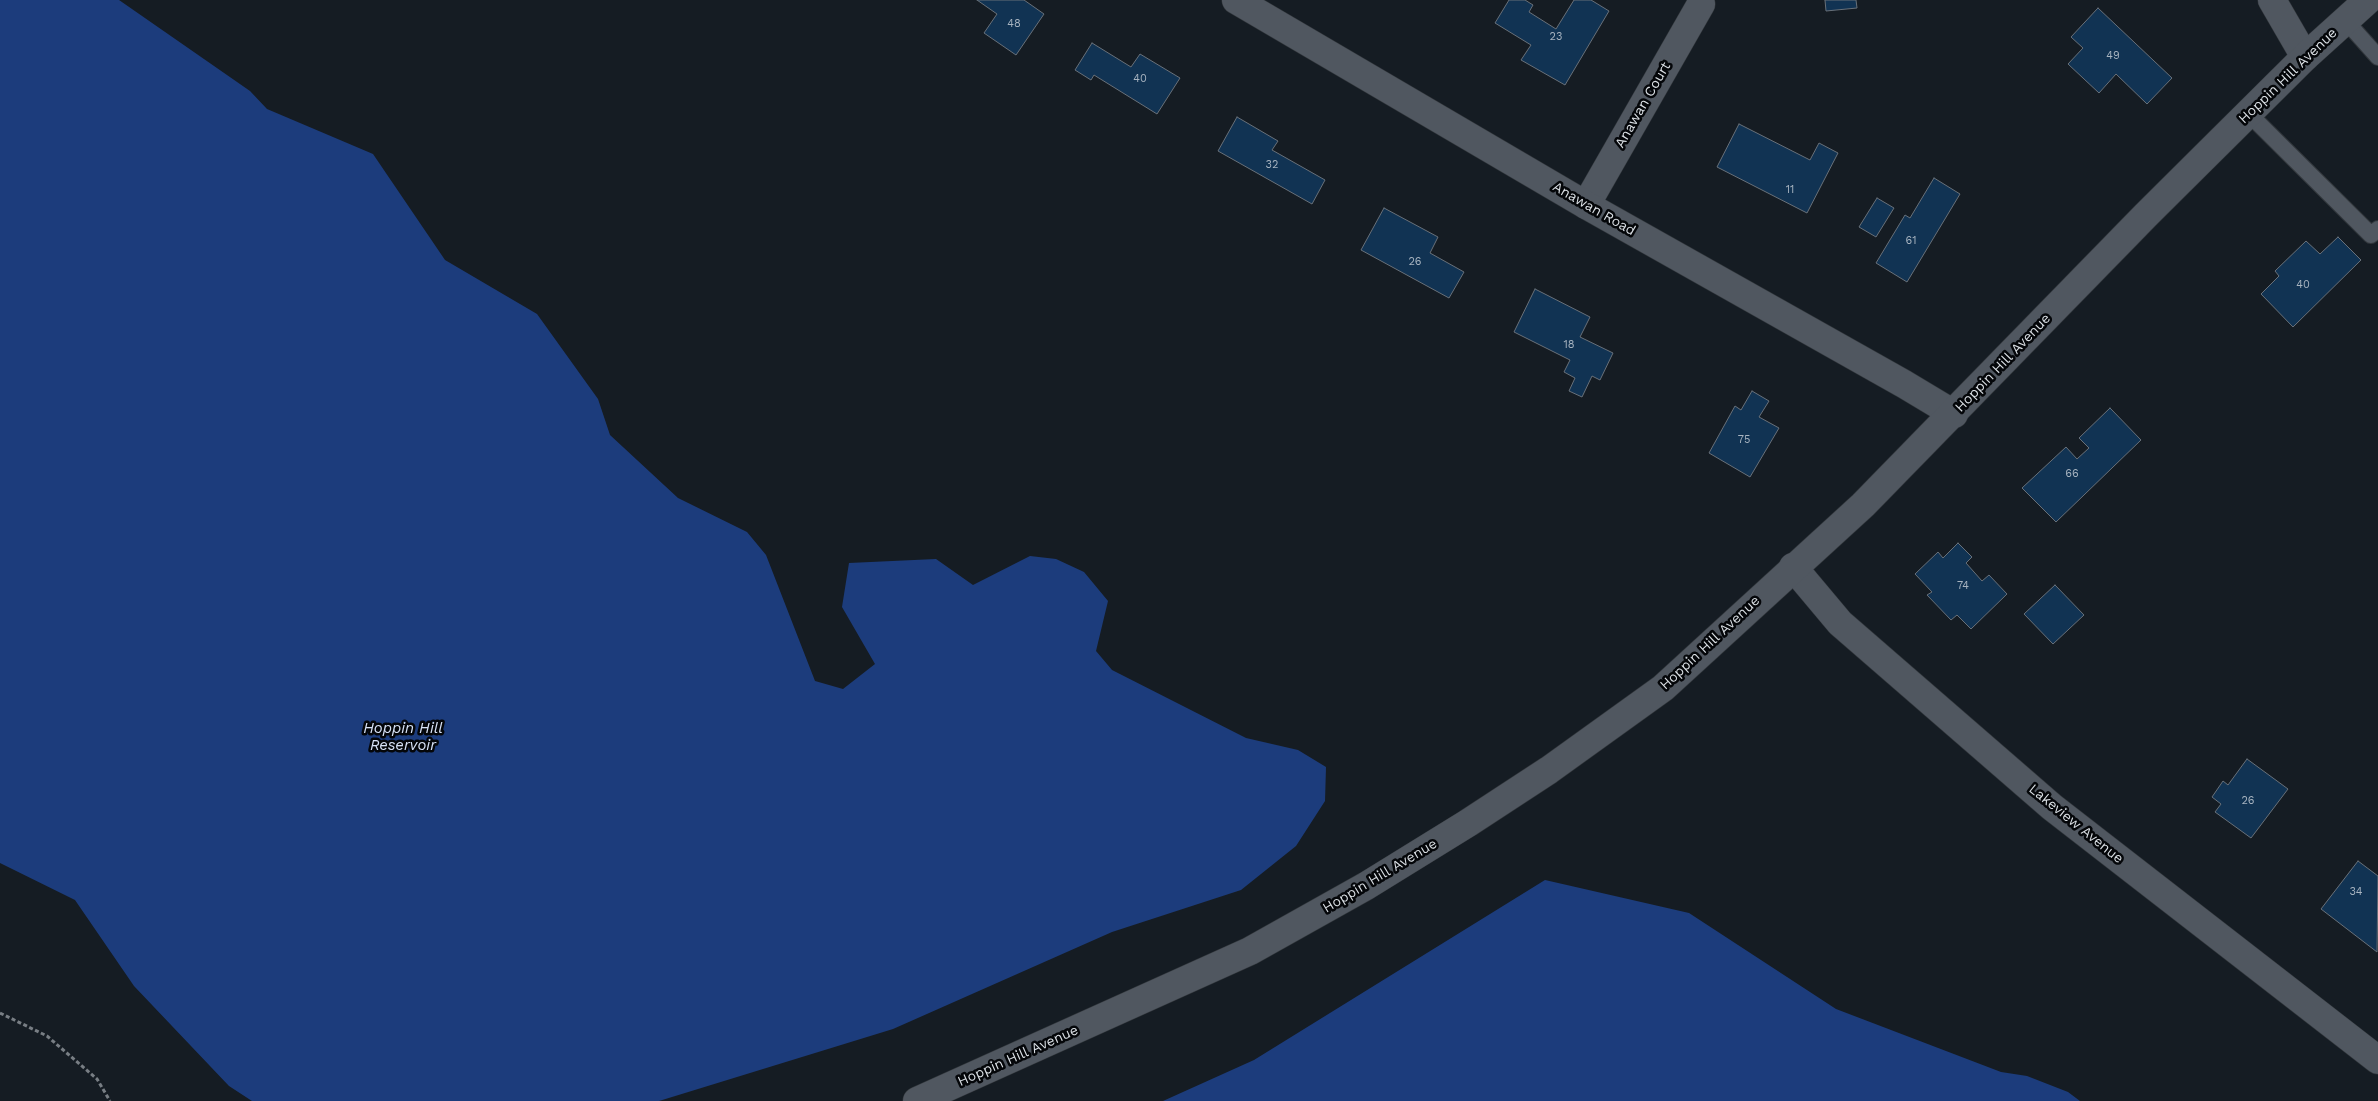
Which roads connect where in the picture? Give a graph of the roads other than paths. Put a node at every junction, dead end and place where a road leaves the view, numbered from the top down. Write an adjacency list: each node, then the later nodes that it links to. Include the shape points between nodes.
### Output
1 (1236, 0): 9 (street, Anawan Road)
2 (2272, 0): 6 (street)
3 (2368, 0): 5 (street, Hoppin Hill Avenue)
4 (1701, 4): 9 (street, Anawan Court)
5 (2345, 20): 6 (street, Hoppin Hill Avenue); 7 (lane)
6 (2305, 57): 8 (street, Hoppin Hill Avenue)
7 (2378, 57)
8 (2248, 113): 10 (lane, via 2371,235); 11 (street, Hoppin Hill Avenue)
9 (1586, 205): 11 (street, Anawan Road)
10 (2378, 229)
11 (1954, 414): 12 (street, Hoppin Hill Avenue, via 1863,506)
12 (1794, 567): 13 (street, Lakeview Avenue, via 1840,623 2052,807); 14 (street, Hoppin Hill Avenue, via 1663,688 1549,770 1366,886 1250,952)
13 (2378, 1060)
14 (917, 1101)

